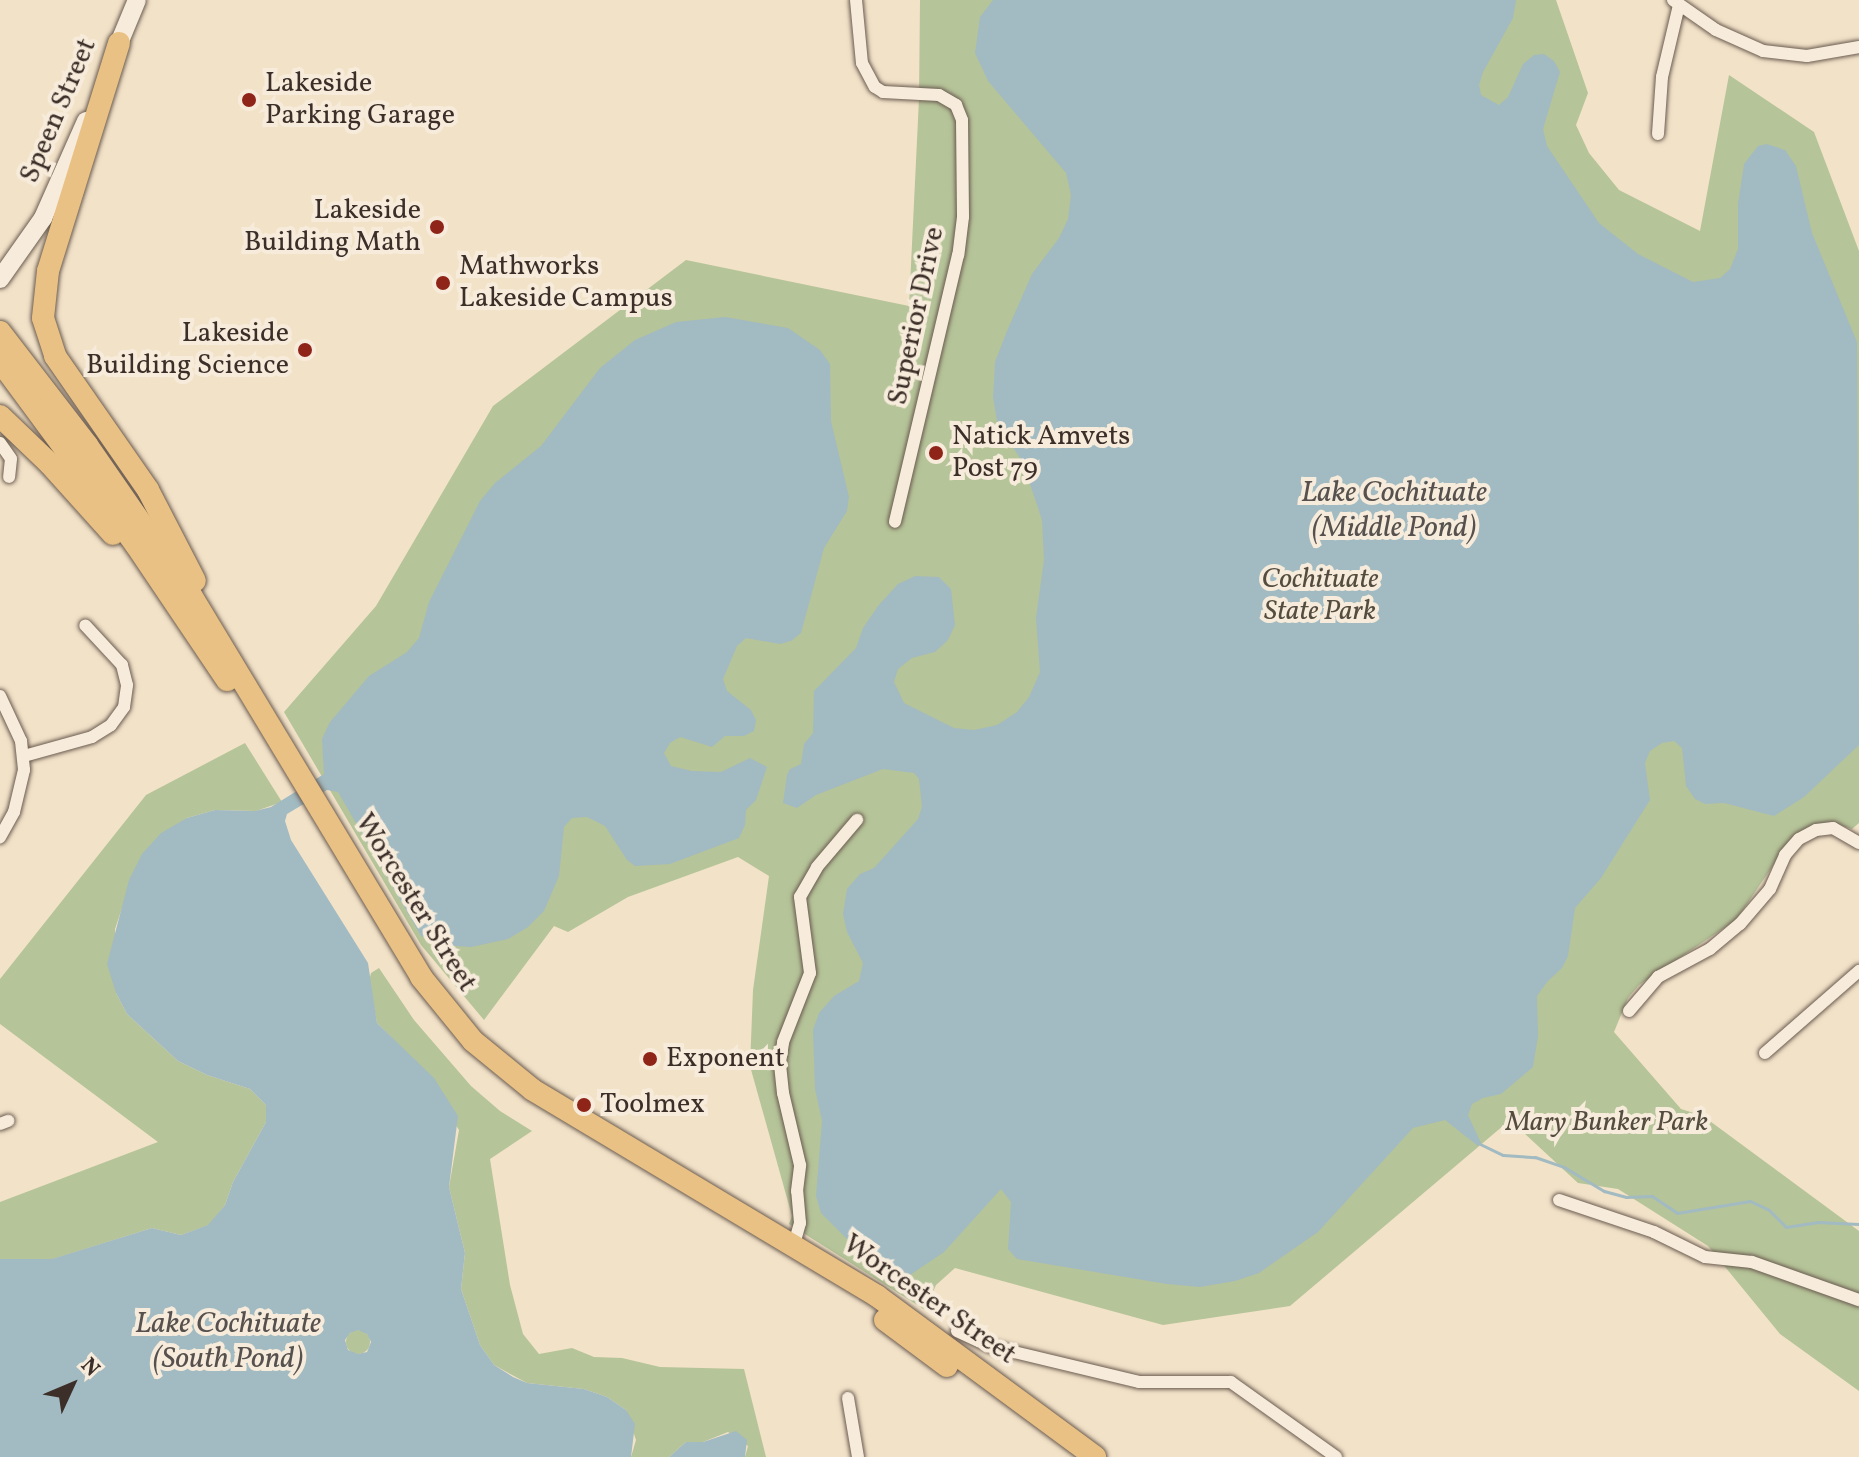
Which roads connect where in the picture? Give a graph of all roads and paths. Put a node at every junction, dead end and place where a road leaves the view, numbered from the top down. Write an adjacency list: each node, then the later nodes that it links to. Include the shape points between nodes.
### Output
1 (137, 0): 6 (main road, Speen Street)
2 (856, 0): 15 (street, Superior Drive, via 862,63 875,87 939,95 956,105 962,120 958,255)
3 (1676, 2): 4 (street); 5 (street)
4 (1696, 17): 5 (street); 7 (street, via 1771,53 1807,56)
5 (1671, 36): 8 (street)
6 (119, 43): 9 (main road, Speen Street, via 48,208); 18 (highway, via 48,271 45,330 62,367 159,509)
7 (1859, 47)
8 (1658, 134)
9 (0, 279)
10 (0, 332): 18 (highway, Worcester Street, via 131,506)
11 (0, 361): 16 (highway, Worcester Street)
12 (0, 416): 16 (highway, via 66,481)
13 (0, 443): 14 (street, via 11,459)
14 (9, 477)
15 (895, 522)
16 (188, 621): 21 (highway, Worcester Street)
17 (85, 625): 20 (street, via 115,655 126,675 127,696 119,717 92,737)
18 (239, 672): 21 (highway, Worcester Street)
19 (0, 696): 20 (street)
20 (24, 756): 24 (street, via 20,798)
21 (299, 785): 22 (highway, Worcester Street)
22 (313, 809): 30 (highway, Worcester Street, via 421,977 488,1055 542,1096); 35 (highway, Worcester Street, via 415,994 486,1074 540,1112 853,1297)
23 (857, 820): 30 (street, via 817,867 800,897 810,973 783,1042 779,1069 800,1165 800,1223)
24 (0, 837)
25 (1859, 843): 27 (street, via 1828,828 1810,832 1794,844 1770,889 1740,924 1710,949 1658,977)
26 (1859, 971): 28 (street)
27 (1629, 1011)
28 (1765, 1053)
29 (1559, 1200): 31 (street, via 1654,1232 1705,1257 1752,1262)
30 (794, 1244): 36 (highway, Worcester Street, via 895,1308)
31 (1859, 1300)
32 (957, 1331): 37 (street, via 989,1346 1139,1382 1231,1382)
33 (848, 1398): 34 (street)
34 (858, 1457)
35 (1069, 1457)
36 (1095, 1457)
37 (1336, 1457)

